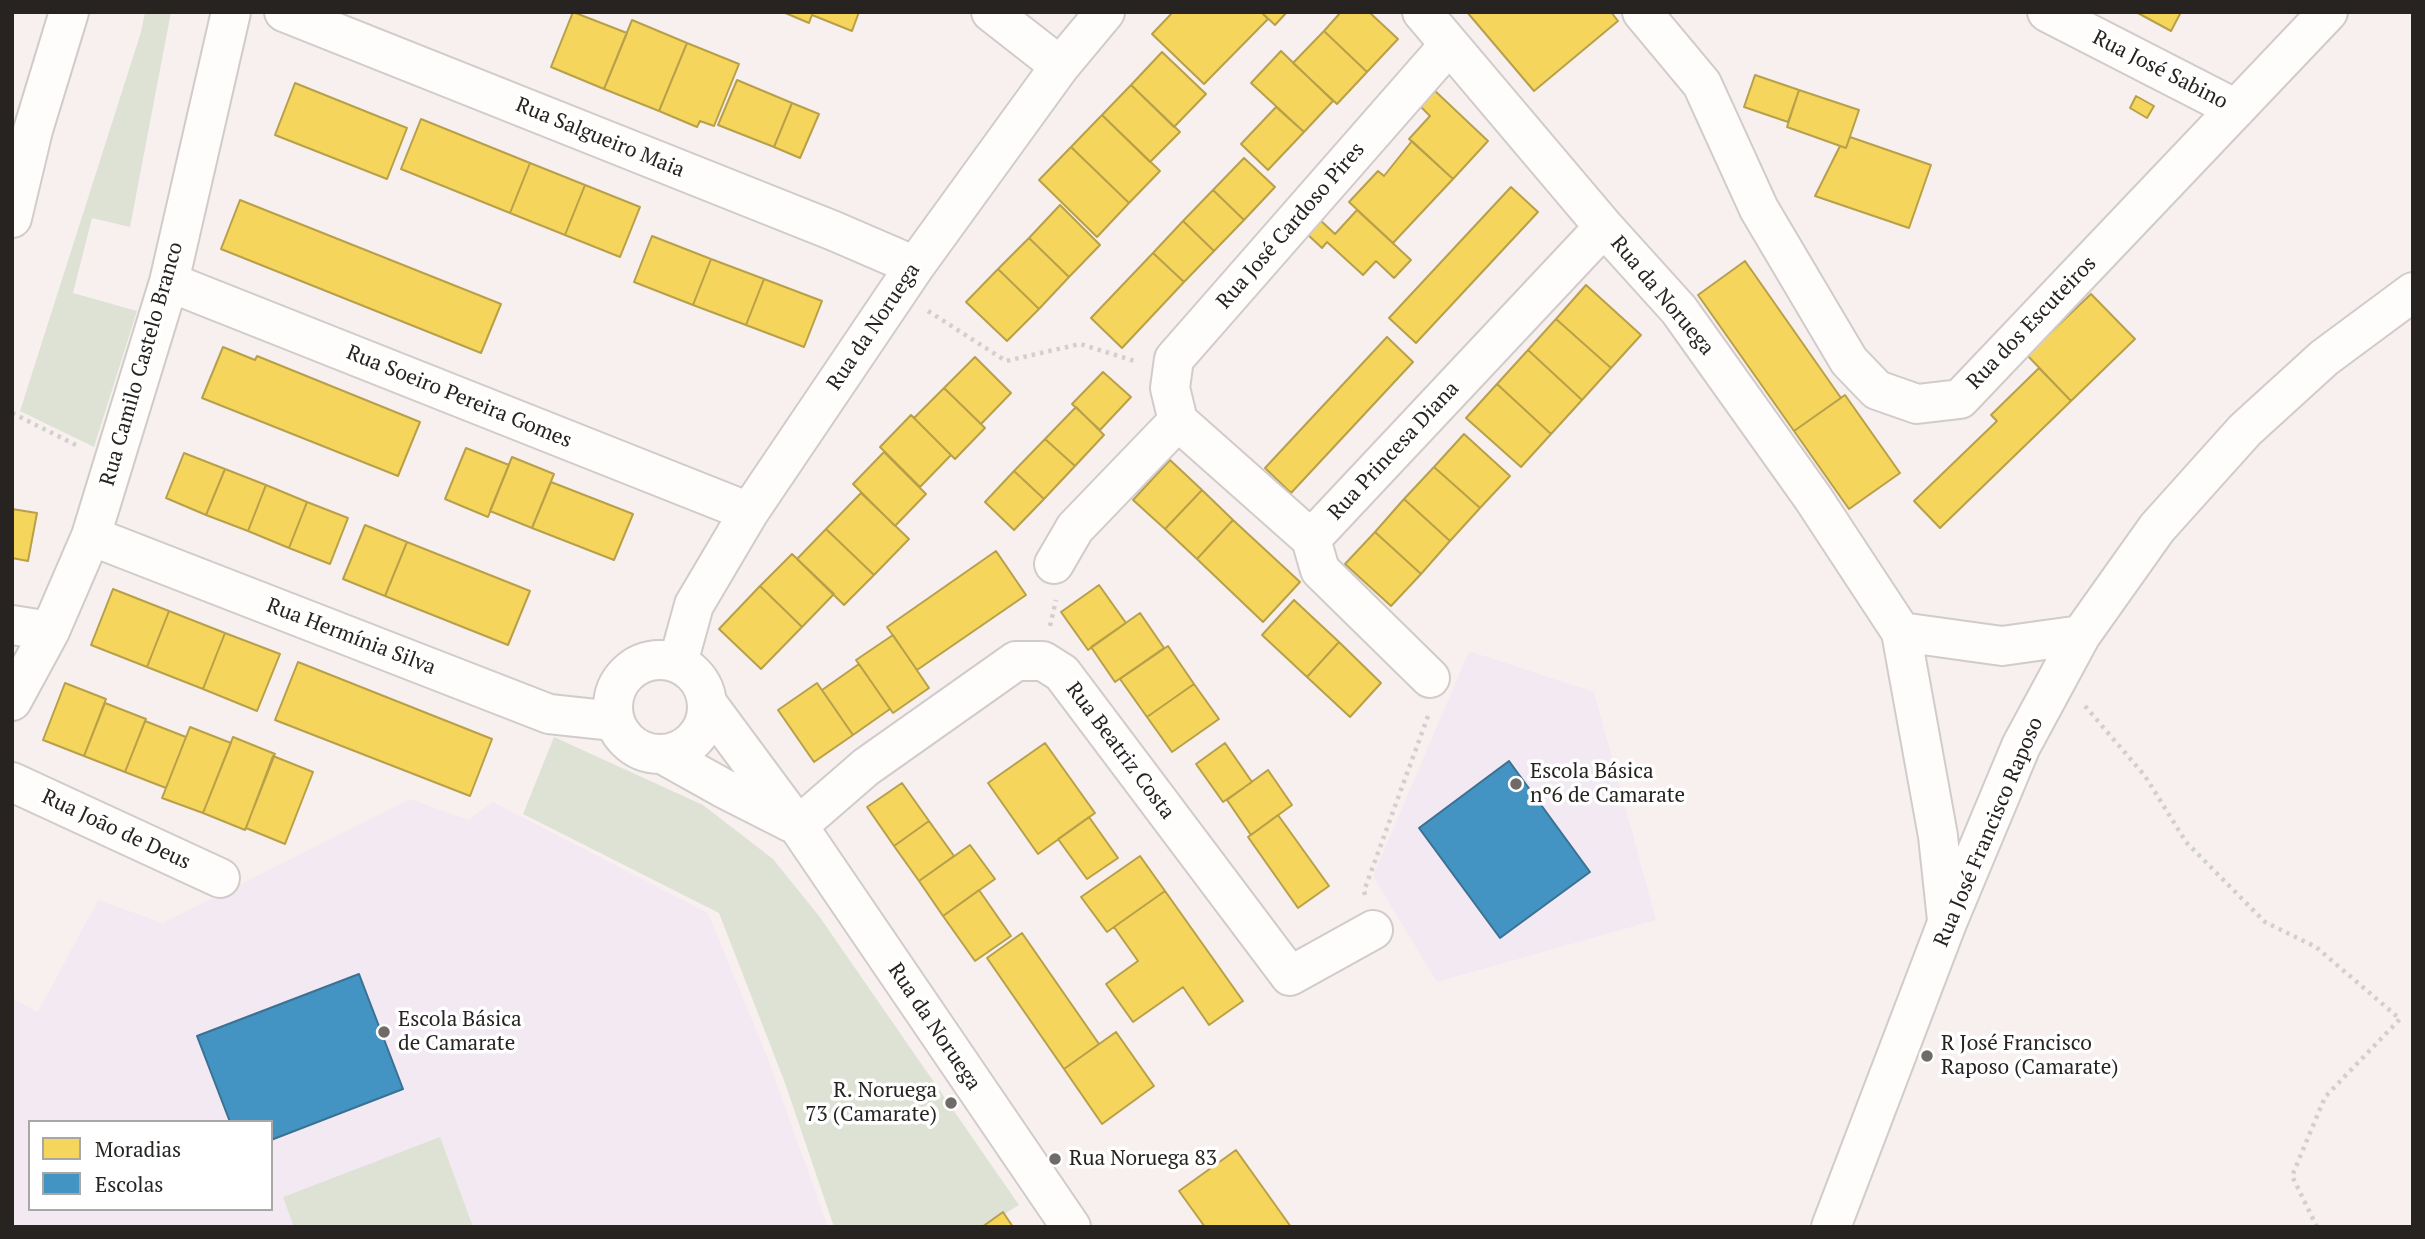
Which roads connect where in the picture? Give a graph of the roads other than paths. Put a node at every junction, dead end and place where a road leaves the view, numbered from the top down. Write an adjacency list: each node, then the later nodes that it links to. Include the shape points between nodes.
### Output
1 (69, 12): 13 (street)
2 (231, 12): 16 (street, Rua Camilo Castelo Branco)
3 (284, 12): 15 (street, Rua Salgueiro Maia, via 834,231)
4 (991, 12): 11 (street)
5 (1105, 12): 11 (street, Rua da Noruega)
6 (1422, 12): 10 (street, Rua da Noruega)
7 (1642, 12): 12 (street, Rua dos Escuteiros, via 1702,84 1759,209 1849,361 1877,390 1916,404 1960,399)
8 (2047, 12): 12 (street, Rua José Sabino)
9 (2328, 12): 12 (street, Rua dos Escuteiros)
10 (1449, 45): 14 (street, Rua da Noruega); 18 (street, Rua José Cardoso Pires, via 1174,359 1170,388)
11 (1060, 66): 15 (street, Rua da Noruega)
12 (2236, 110)
13 (12, 218)
14 (1604, 227): 21 (street, Rua Princesa Diana); 25 (street, Rua da Noruega, via 1679,310)
15 (906, 279): 19 (street, Rua da Noruega)
16 (169, 282): 19 (street, Rua Soeiro Pereira Gomes); 20 (street, Rua Camilo Castelo Branco)
17 (2413, 292): 26 (street, Rua José Francisco Raposo, via 2324,358 2245,430 2157,528)
18 (1178, 421): 21 (street); 22 (street, via 1075,528)
19 (749, 512): 27 (street, Rua da Noruega, via 694,605)
20 (91, 536): 24 (street, Rua Camilo Castelo Branco); 31 (street, Rua Hermínia Silva, via 549,714)
21 (1311, 539): 28 (street, Rua Princesa Diana, via 1320,570)
22 (1054, 564)
23 (12, 625): 24 (street)
24 (50, 631): 29 (street, Rua Camilo Castelo Branco)
25 (1902, 632): 26 (street, via 2002,646); 36 (street, Rua da Noruega)
26 (2081, 635): 36 (street, Rua José Francisco Raposo, via 2021,746)
27 (678, 663): 30 (street, via 703,686); 31 (street, via 652,661 628,672 617,686)
28 (1430, 678)
29 (12, 701)
30 (707, 703): 32 (street, via 705,722 696,738 682,750); 34 (street, Rua da Noruega)
31 (614, 721): 32 (street, via 633,747)
32 (664, 755): 34 (street, Rua da Noruega)
33 (12, 782): 35 (street, Rua João de Deus)
34 (798, 826): 37 (street, Rua Beatriz Costa, via 866,766 1016,661 1043,661 1062,673 1290,976); 39 (street, Rua da Noruega)
35 (220, 878)
36 (1947, 923): 38 (street, Rua José Francisco Raposo)
37 (1373, 930)
38 (1839, 1220)
39 (1071, 1227)

